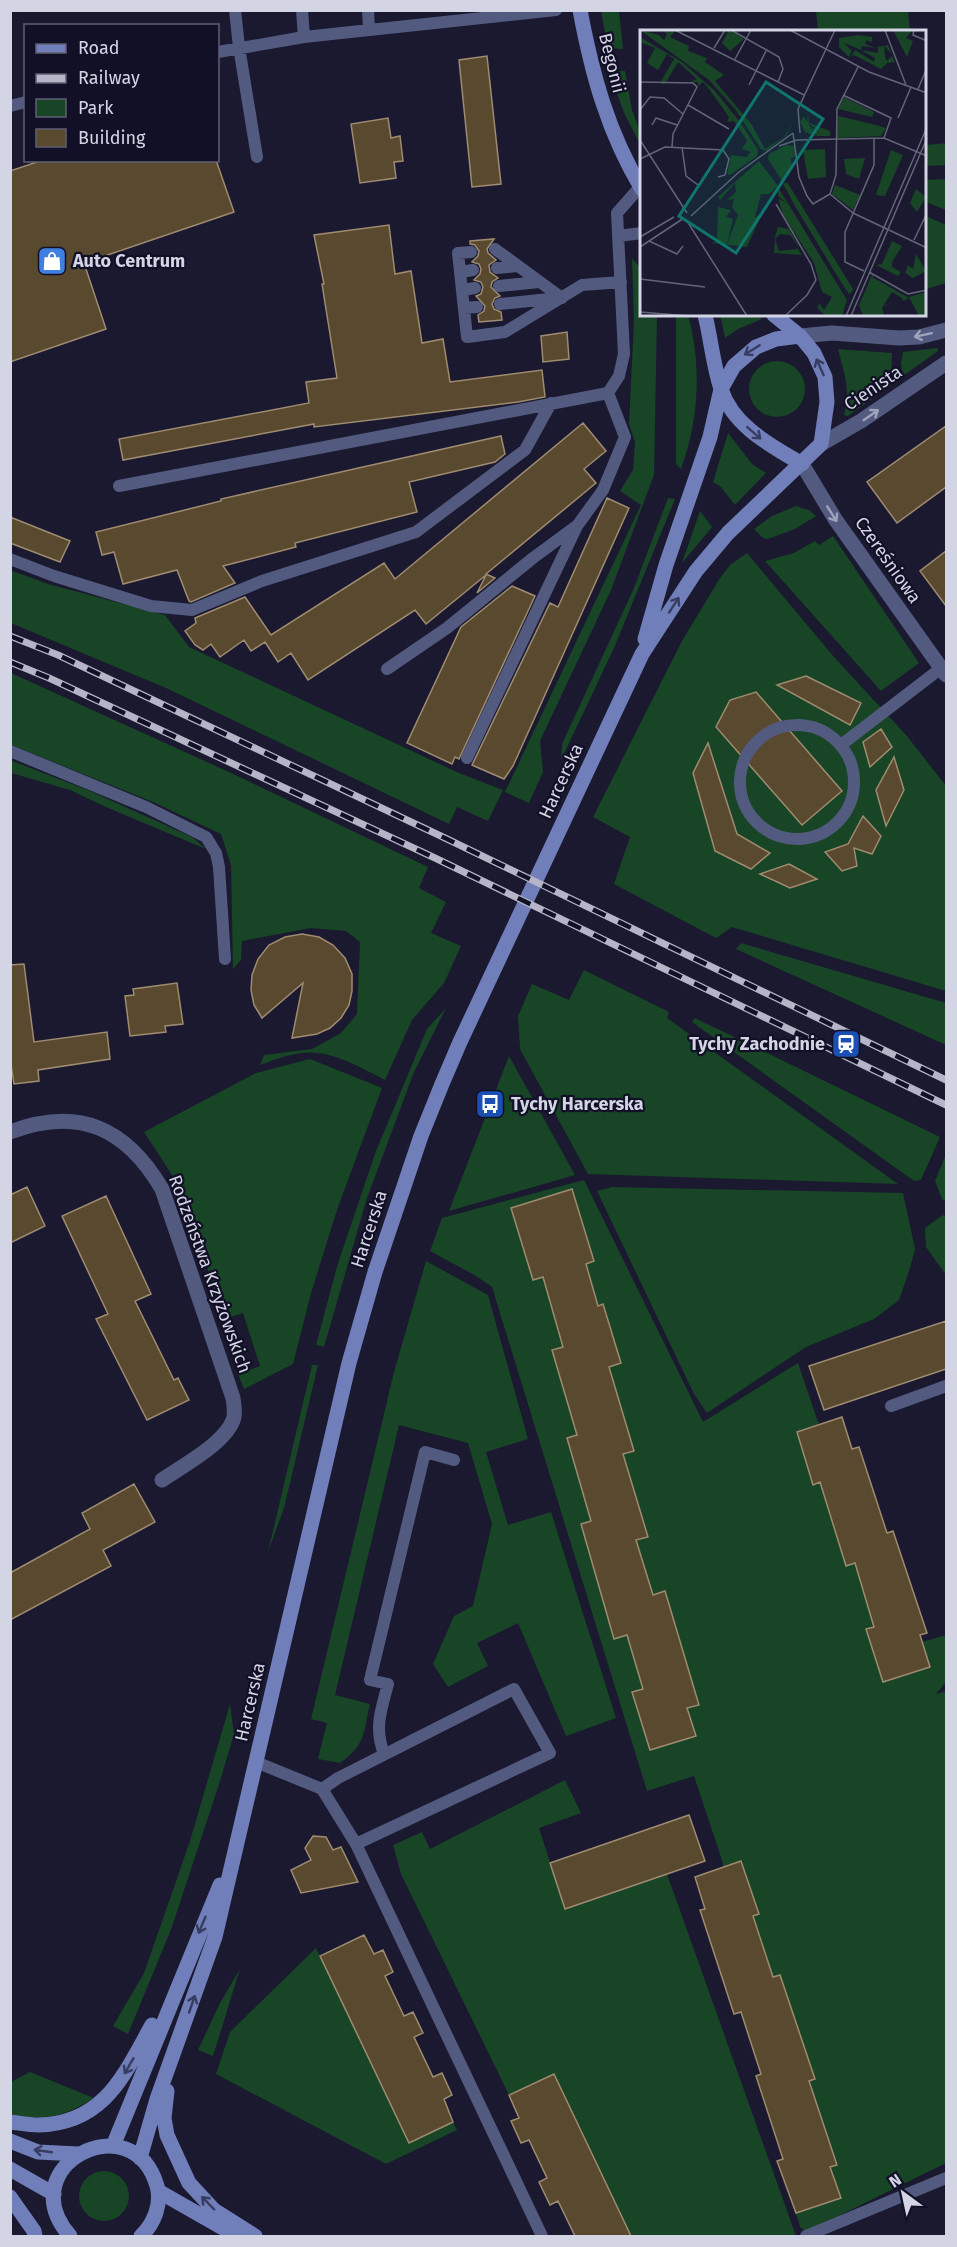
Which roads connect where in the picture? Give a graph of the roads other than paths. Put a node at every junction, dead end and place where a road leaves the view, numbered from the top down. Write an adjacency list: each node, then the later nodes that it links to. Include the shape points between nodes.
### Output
1 (235, 10): 9 (lane)
2 (302, 10): 8 (lane)
3 (368, 10): 7 (lane)
4 (556, 10): 6 (lane)
5 (580, 10): 12 (street, Begonii, via 602,103)
6 (434, 17): 7 (lane)
7 (369, 30): 8 (lane)
8 (304, 37): 9 (lane)
9 (239, 47): 10 (lane); 11 (lane)
10 (219, 52)
11 (257, 157)
12 (640, 186)
13 (640, 189): 15 (lane, via 617,213)
14 (640, 233): 15 (lane)
15 (618, 236): 21 (lane)
16 (495, 249): 18 (lane)
17 (471, 252): 23 (lane, via 459,253 467,271 471,307 467,337 505,332)
18 (518, 266): 19 (lane); 20 (lane)
19 (496, 268)
20 (539, 282): 22 (lane); 23 (lane)
21 (621, 282): 23 (lane, via 582,285); 31 (lane, via 624,354 619,376)
22 (499, 286)
23 (562, 298): 24 (lane)
24 (500, 304)
25 (705, 316): 30 (street)
26 (775, 316): 28 (street)
27 (946, 330): 28 (street, Cienista, one-way to 28, via 899,338 832,333)
28 (800, 336): 30 (street, one-way to 30, via 756,347 734,366); 33 (street, one-way to 28, via 827,402 825,377 814,353)
29 (946, 363): 33 (street, Cienista, one-way to 29, via 861,422)
30 (721, 389): 34 (street, one-way to 34, via 730,408 756,436); 38 (street, Harcerska, via 710,437 666,565)
31 (608, 393): 32 (lane); 36 (lane, via 625,437 603,490)
32 (551, 403): 35 (lane); 37 (lane, via 525,450 416,532 262,581 192,610 151,606)
33 (821, 444): 34 (street)
34 (802, 464): 38 (street, Harcerska, one-way to 34, via 696,571 728,533); 40 (street, Czereśniowa, one-way to 40, via 835,519)
35 (119, 486)
36 (577, 526): 39 (lane, via 447,628); 43 (lane)
37 (10, 559)
38 (642, 654): 51 (street, Harcerska, via 460,1042 421,1136 349,1363)
39 (387, 669)
40 (943, 672): 41 (lane)
41 (840, 745): 41 (lane, via 826,732 796,724 769,732 757,741 742,765 740,780 741,794 755,820 780,836 794,839 824,832 836,824 846,812 854,783 853,768)
42 (10, 751): 44 (lane, via 146,807 206,837 219,867)
43 (467, 758)
44 (225, 959)
45 (10, 1132): 49 (street, Rodzeństwa Krzyżowskich, via 47,1123 98,1127 133,1150 162,1189 235,1409 223,1436)
46 (946, 1386): 47 (lane)
47 (891, 1406)
48 (454, 1460): 50 (lane, via 425,1452 370,1680 388,1684 378,1722 378,1740)
49 (162, 1480)
50 (384, 1754): 52 (lane); 53 (lane, via 514,1689 549,1753)
51 (256, 1762): 52 (lane); 54 (street, Harcerska)
52 (322, 1789): 53 (lane)
53 (356, 1844): 72 (lane)
54 (234, 1851): 55 (street, Harcerska, one-way to 55); 56 (street, Harcerska, one-way to 54, via 215,1937)
55 (188, 1959): 57 (street, one-way to 57, via 125,2073 102,2103 76,2118 38,2125); 59 (street, Harcerska)
56 (173, 2059): 61 (street, Harcerska); 71 (street, one-way to 56, via 214,2210 189,2183 172,2147 164,2118)
57 (10, 2122)
58 (10, 2141): 60 (street, one-way to 58, via 38,2152)
59 (113, 2146): 60 (street); 61 (street)
60 (78, 2154): 65 (street, via 57,2178)
61 (140, 2158): 64 (street, via 149,2168)
62 (10, 2169): 65 (street)
63 (946, 2178): 73 (lane)
64 (158, 2191): 69 (street, via 154,2220); 70 (street)
65 (54, 2194): 68 (street, via 57,2217)
66 (10, 2197): 67 (street)
67 (36, 2236)
68 (70, 2236)
69 (141, 2236)
70 (237, 2236)
71 (255, 2236)
72 (542, 2236)
73 (806, 2236)

